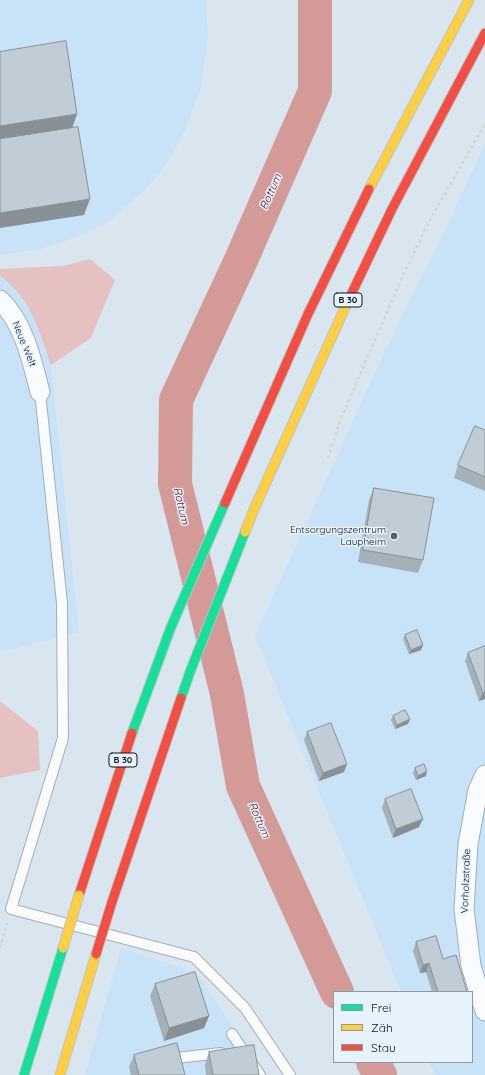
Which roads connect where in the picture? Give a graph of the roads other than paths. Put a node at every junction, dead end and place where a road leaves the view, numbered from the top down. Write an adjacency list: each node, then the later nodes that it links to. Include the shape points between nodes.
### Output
1 (469, 0): 10 (highway, B 30, bridge, via 369,189 308,314 171,627 132,734 79,895)
2 (485, 33): 11 (highway, B 30, bridge, via 388,216 258,500 190,672 112,902)
3 (0, 300): 4 (street, Neue Welt, via 7,306 20,330)
4 (40, 392): 13 (lane, via 62,603 63,738 11,909 194,957 245,1008)
5 (485, 775): 6 (street, Vorholzstraße, via 478,790 468,844 464,909 471,966)
6 (485, 1012)
7 (232, 1034): 8 (lane)
8 (244, 1051): 9 (lane); 12 (lane)
9 (176, 1058)
10 (24, 1075)
11 (60, 1075)
12 (260, 1075)
13 (290, 1075)

